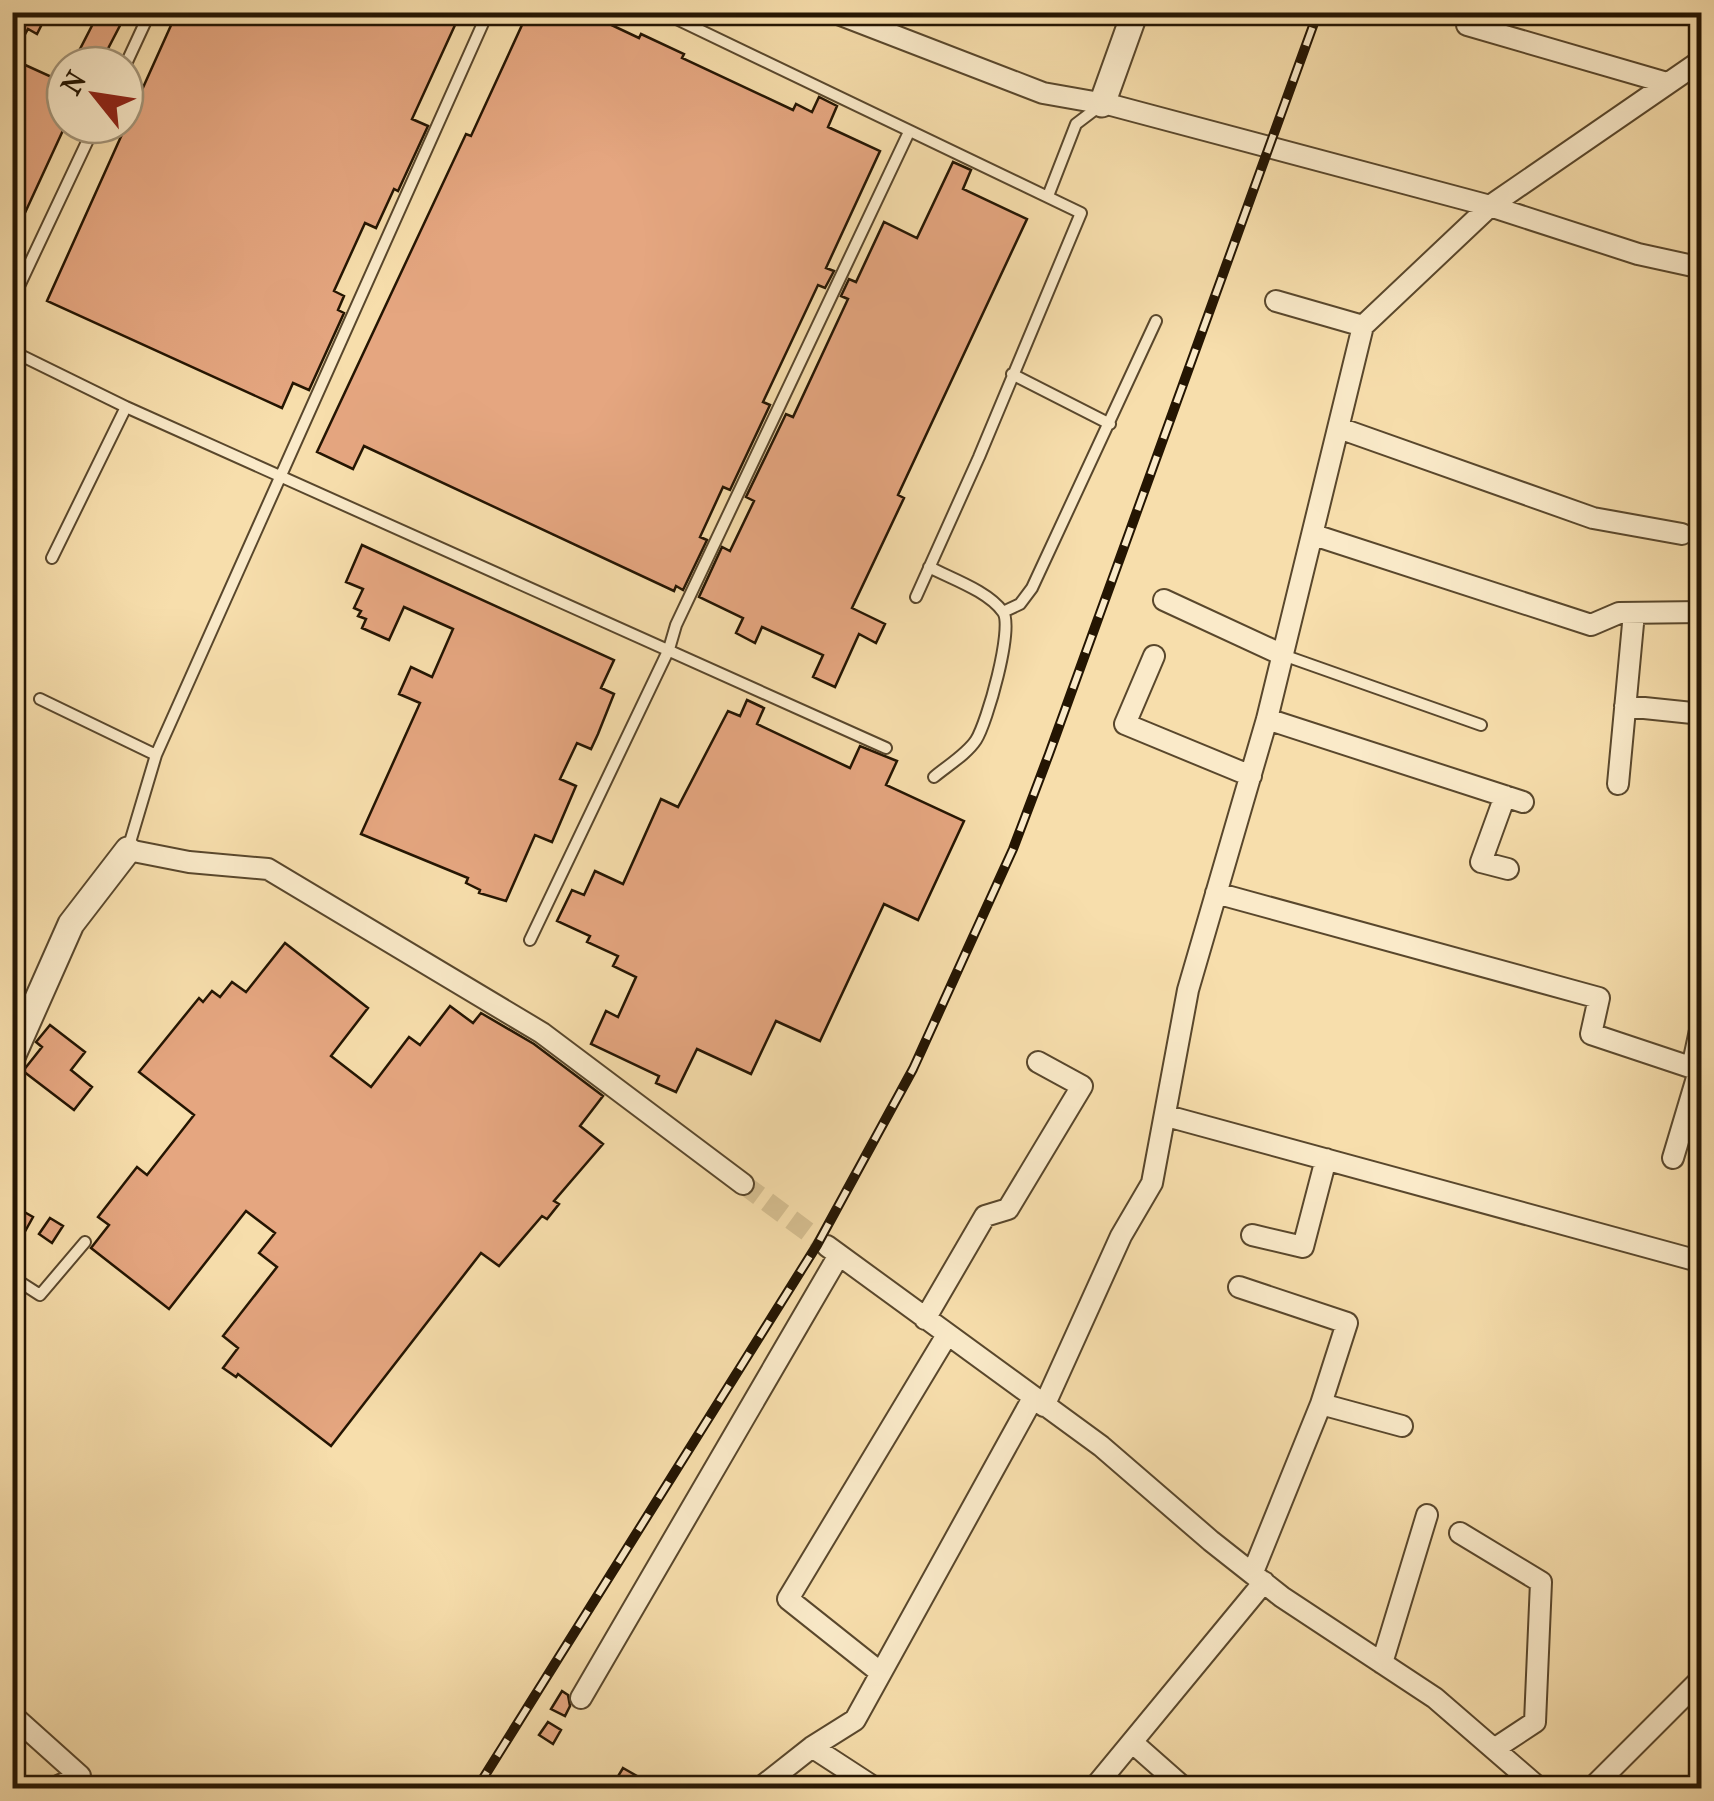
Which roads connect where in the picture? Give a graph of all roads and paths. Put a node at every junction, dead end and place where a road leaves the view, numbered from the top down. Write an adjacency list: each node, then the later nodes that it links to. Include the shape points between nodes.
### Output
1 (150, 12): 7 (lane)
2 (488, 12): 25 (lane)
3 (662, 12): 11 (lane)
4 (833, 12): 10 (street, via 1043,93)
5 (1135, 12): 10 (street)
6 (1470, 12): 9 (street, via 1467,24)
7 (135, 45)
8 (1702, 60): 9 (street)
9 (1668, 83): 14 (street)
10 (1102, 104): 13 (lane, via 1076,124); 14 (street)
11 (908, 132): 13 (lane); 35 (lane)
12 (86, 145): 16 (lane)
13 (1048, 196): 21 (lane, via 1081,213)
14 (1490, 206): 15 (street); 19 (street)
15 (1702, 268)
16 (12, 301)
17 (1276, 301): 19 (street)
18 (1156, 320): 23 (lane)
19 (1363, 326): 24 (street)
20 (12, 351): 22 (lane)
21 (1012, 374): 23 (lane); 29 (lane)
22 (126, 407): 25 (lane); 28 (lane)
23 (1110, 424): 32 (lane, via 1032,588)
24 (1339, 428): 26 (street, via 1594,518); 27 (street)
25 (283, 476): 35 (lane); 44 (lane)
26 (1682, 534)
27 (1314, 535): 34 (street, via 1592,625); 36 (street)
28 (52, 558)
29 (929, 567): 30 (lane); 32 (lane)
30 (916, 597)
31 (1164, 600): 36 (street)
32 (1003, 612): 46 (lane, via 1006,645 976,740)
33 (1702, 612): 34 (street)
34 (1634, 613): 39 (street)
35 (670, 649): 43 (lane); 51 (lane)
36 (1284, 655): 41 (street); 42 (lane)
37 (1154, 656): 45 (street, via 1125,724)
38 (40, 699): 44 (lane)
39 (1625, 706): 40 (street); 47 (street)
40 (1702, 714)
41 (1267, 720): 45 (street); 49 (street, via 1514,799 1481,862)
42 (1481, 726)
43 (886, 748)
44 (156, 755): 48 (lane)
45 (1251, 776): 50 (street)
46 (934, 777)
47 (1618, 784)
48 (128, 850): 53 (street, via 71,924); 59 (street, via 268,870 542,1033)
49 (1508, 870)
50 (1216, 893): 55 (street, via 1599,998 1591,1034); 56 (street, via 1188,990)
51 (530, 940)
52 (1702, 1020): 55 (street)
53 (12, 1057)
54 (1038, 1062): 65 (street, via 1082,1086 1008,1209 984,1216)
55 (1698, 1070): 57 (street)
56 (1167, 1116): 58 (street); 67 (street, via 1152,1183)
57 (1673, 1158)
58 (1326, 1159): 60 (street, via 1303,1247); 62 (street)
59 (743, 1184)
60 (1252, 1235)
61 (85, 1242): 63 (lane, via 40,1295)
62 (1702, 1262)
63 (12, 1278)
64 (1239, 1287): 68 (street, via 1347,1324)
65 (926, 1319): 66 (street); 76 (street, via 833,1250)
66 (947, 1335): 67 (street); 74 (street, via 788,1599)
67 (1038, 1402): 72 (street); 74 (street)
68 (1321, 1404): 69 (street); 72 (street)
69 (1402, 1426)
70 (1427, 1515): 73 (street)
71 (1460, 1533): 80 (street, via 1541,1582 1535,1722)
72 (1258, 1577): 73 (street); 78 (street)
73 (1382, 1663): 80 (street)
74 (881, 1673): 79 (street, via 856,1720)
75 (1702, 1678): 87 (street)
76 (581, 1698)
77 (12, 1714): 81 (street, via 80,1776)
78 (1133, 1743): 84 (street); 85 (street)
79 (812, 1748): 82 (street); 83 (street)
80 (1494, 1749): 86 (street)
81 (54, 1788)
82 (760, 1788)
83 (875, 1788)
84 (1094, 1788)
85 (1184, 1788)
86 (1539, 1788)
87 (1592, 1788)

